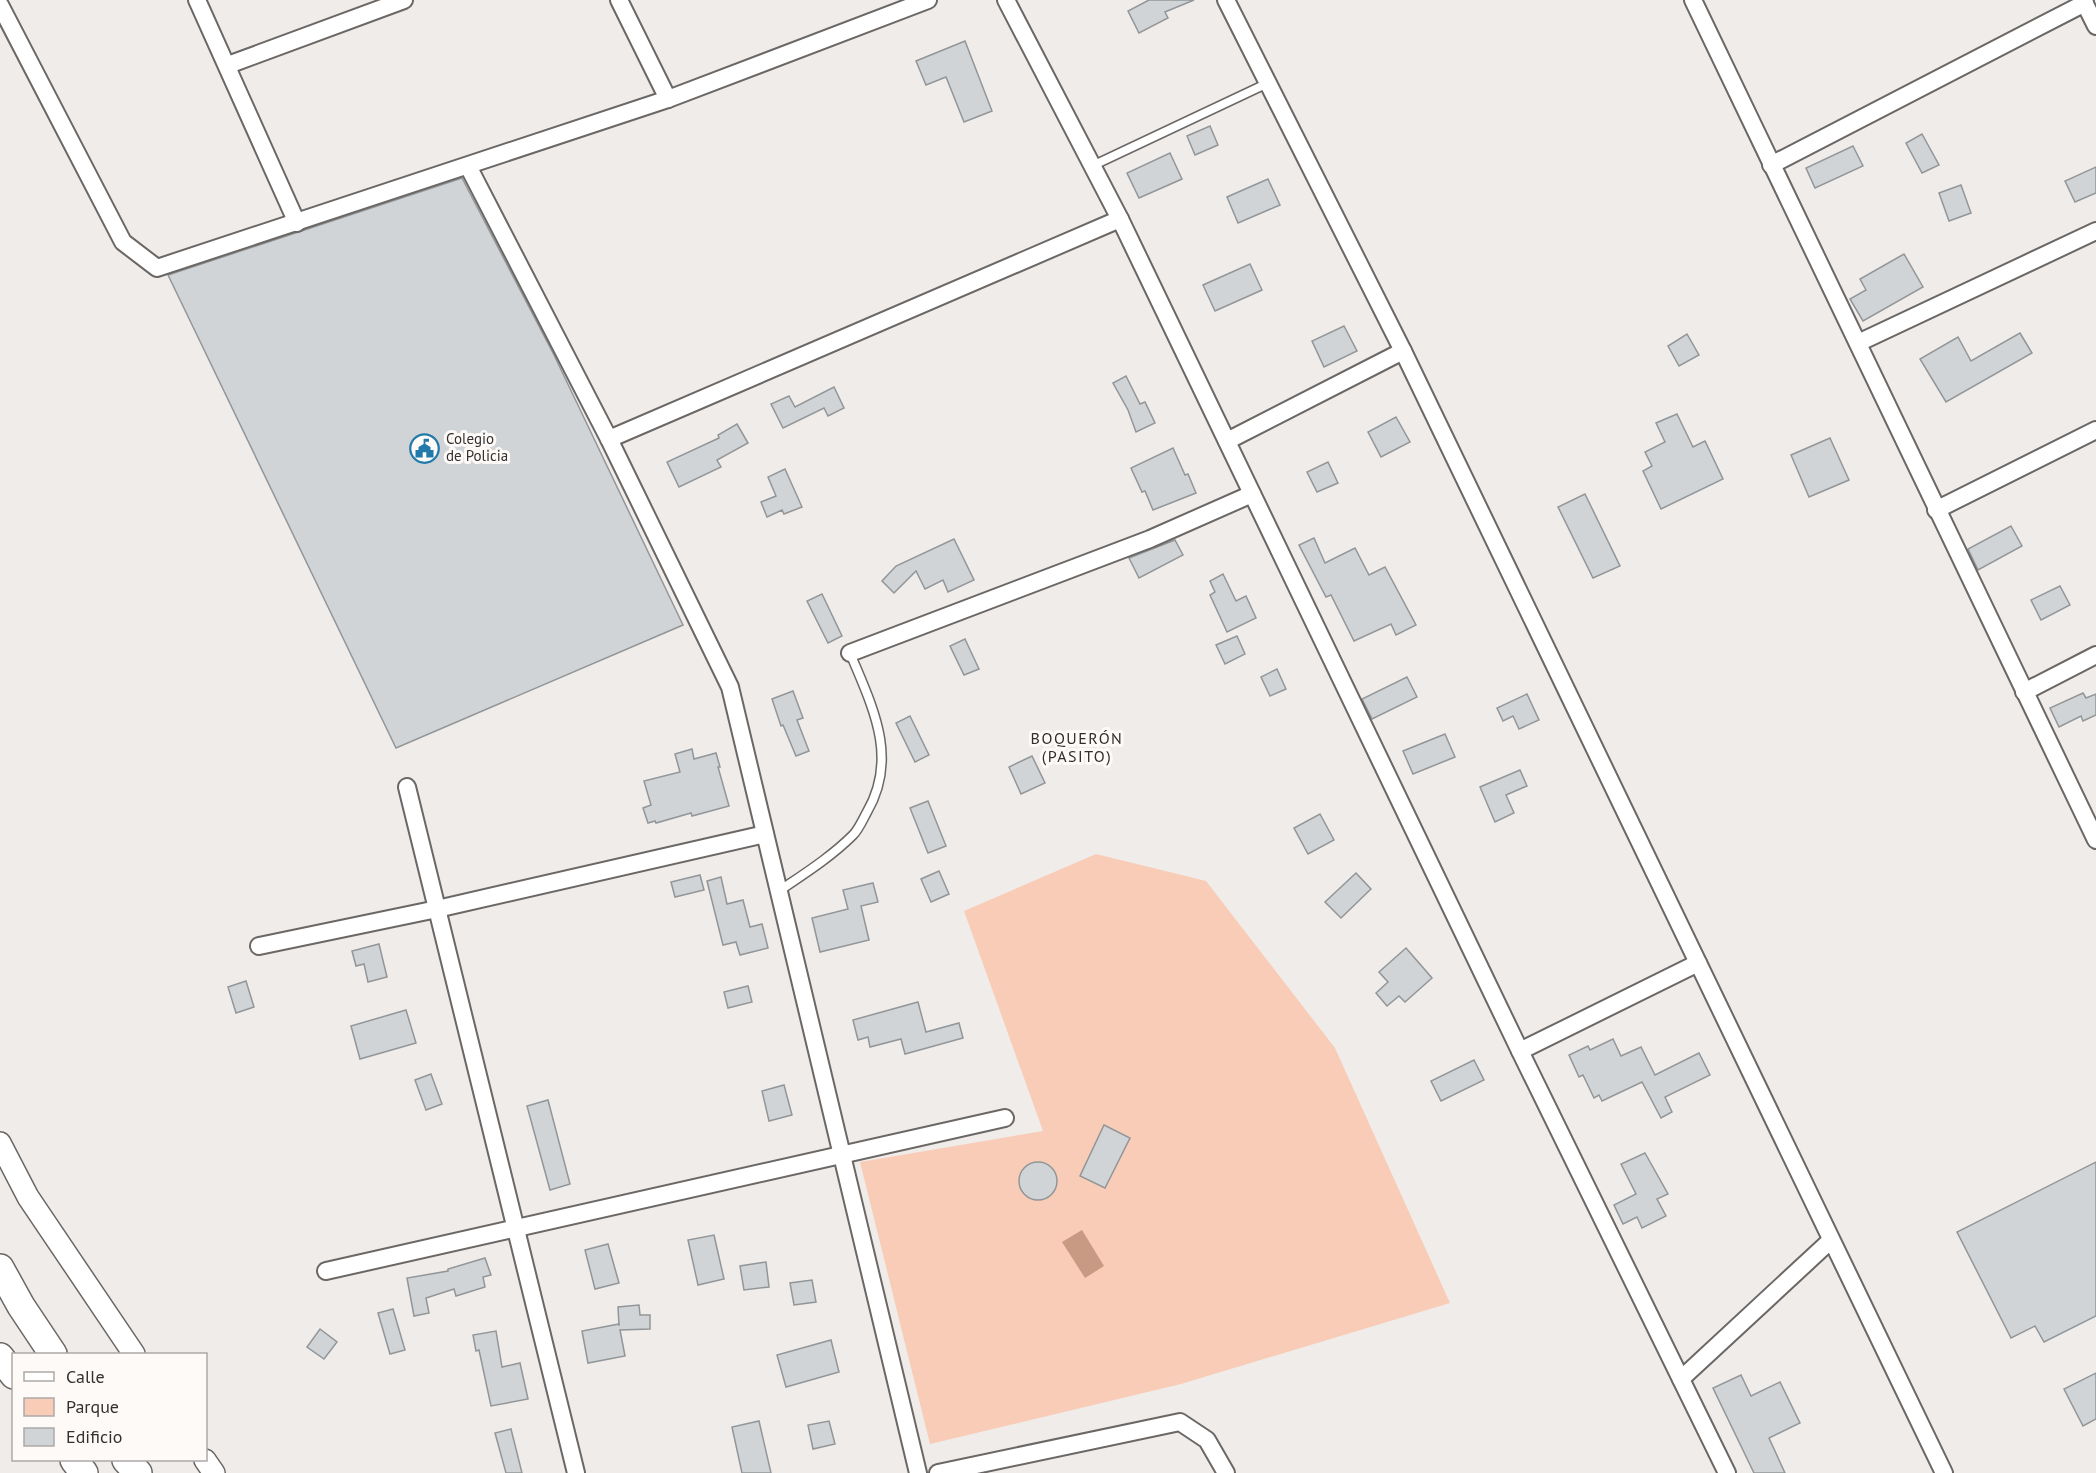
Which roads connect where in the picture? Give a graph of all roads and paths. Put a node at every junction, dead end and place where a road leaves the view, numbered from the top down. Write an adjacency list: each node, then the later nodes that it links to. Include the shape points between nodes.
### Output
1 (197, 0): 11 (street)
2 (404, 0): 11 (street)
3 (619, 0): 13 (street)
4 (928, 0): 13 (street)
5 (1006, 0): 16 (street)
6 (1226, 0): 12 (street)
7 (1693, 0): 14 (street)
8 (2084, 1): 10 (street); 14 (street)
9 (0, 5): 18 (street, via 123,242 157,268)
10 (2096, 26)
11 (228, 65): 18 (street)
12 (1268, 83): 16 (lane); 21 (street)
13 (668, 99): 15 (street)
14 (1771, 165): 20 (street)
15 (468, 166): 18 (street); 23 (street)
16 (1092, 166): 17 (street)
17 (1120, 219): 23 (street); 24 (street)
18 (297, 223)
19 (2096, 231): 20 (street)
20 (1858, 343): 26 (street)
21 (1402, 351): 24 (street); 36 (street)
22 (2096, 430): 26 (street)
23 (609, 439): 31 (street, via 730,687)
24 (1227, 441): 25 (street)
25 (1252, 494): 27 (street, via 1150,539); 37 (street)
26 (1936, 510): 29 (street)
27 (850, 653): 33 (lane, via 873,706 882,741 881,776 871,805 854,834)
28 (2096, 655): 29 (street)
29 (2024, 692): 32 (street)
30 (407, 787): 34 (street)
31 (765, 834): 33 (street); 34 (street)
32 (2096, 840)
33 (779, 891): 40 (street)
34 (437, 909): 35 (street); 41 (street)
35 (259, 946)
36 (1698, 963): 37 (street); 42 (street)
37 (1520, 1051): 49 (street)
38 (1005, 1118): 40 (street)
39 (0, 1143): 46 (street, via 28,1197)
40 (842, 1155): 41 (street); 55 (street)
41 (516, 1228): 44 (street); 54 (street)
42 (1831, 1240): 49 (street); 59 (street)
43 (0, 1268): 45 (highway)
44 (326, 1271)
45 (52, 1353)
46 (133, 1353)
47 (0, 1357): 48 (highway)
48 (12, 1372)
49 (1681, 1379): 58 (street)
50 (75, 1461): 52 (highway)
51 (127, 1461): 53 (highway)
52 (84, 1473)
53 (138, 1473)
54 (576, 1473)
55 (918, 1473)
56 (938, 1473): 57 (street, via 1180,1422 1207,1440)
57 (1226, 1473)
58 (1727, 1473)
59 (1944, 1473)

